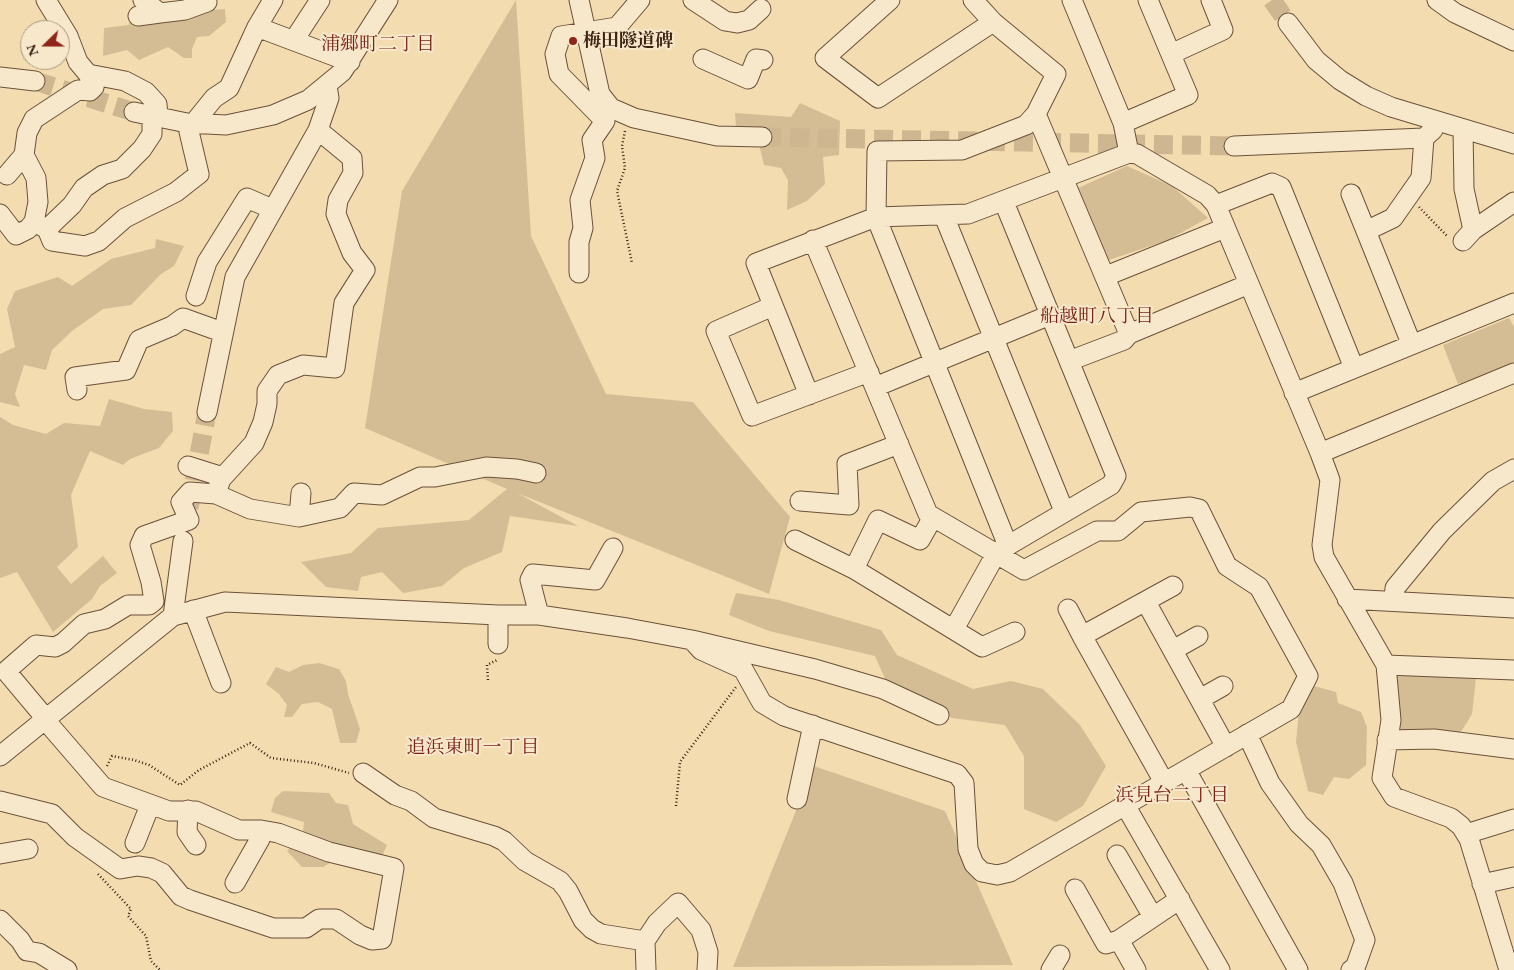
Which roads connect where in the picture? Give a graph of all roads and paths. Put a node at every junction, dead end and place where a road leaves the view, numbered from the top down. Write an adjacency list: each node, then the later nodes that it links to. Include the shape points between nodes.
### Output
1 (46, 0): 27 (street, via 68,36 78,62)
2 (273, 0): 19 (street)
3 (320, 0): 21 (street)
4 (388, 0): 26 (street)
5 (578, 0): 20 (street)
6 (640, 0): 20 (street, via 617,27)
7 (693, 0): 16 (street, via 731,22 749,20)
8 (890, 0): 17 (street, via 825,58 878,98)
9 (973, 0): 17 (street)
10 (1072, 0): 35 (street)
11 (1148, 0): 23 (street)
12 (1211, 0): 23 (street, via 1223,30)
13 (1436, 0): 22 (street, via 1455,13)
14 (208, 1): 15 (street, via 185,10 160,13)
15 (141, 8)
16 (761, 10)
17 (993, 22): 31 (street, via 1056,74)
18 (1288, 23): 34 (street, via 1316,60 1340,80 1392,107)
19 (257, 27): 21 (street); 36 (street, via 229,88 214,98)
20 (584, 32): 33 (street, via 600,94 611,108); 62 (street, via 561,36 555,54 559,74 605,121 592,140 595,158 580,200 583,228 578,242)
21 (294, 40): 26 (street)
22 (1514, 41)
23 (1171, 54): 35 (street, via 1188,94)
24 (703, 59): 25 (street, via 748,78 756,60)
25 (763, 60)
26 (350, 62): 30 (street)
27 (88, 74): 32 (street, via 125,81 146,92 157,104); 44 (street, via 94,87 90,91 78,90 34,119 27,133)
28 (0, 77): 29 (street)
29 (34, 81)
30 (328, 86): 36 (street, via 308,100 273,115 226,125); 38 (street, via 329,98)
31 (1036, 114): 46 (street); 55 (street, via 1026,125 962,150 877,151)
32 (148, 116): 36 (street); 56 (street, via 152,134 142,149 122,168 103,175 84,188 72,205)
33 (634, 118): 39 (street, via 717,136); 61 (path, via 625,131 622,146 625,168 617,191)
34 (1442, 122): 37 (street); 40 (street)
35 (1123, 123): 43 (street)
36 (190, 124): 56 (street, via 200,174 176,192 125,218 99,241 85,246 52,240)
37 (1463, 129): 41 (street); 59 (street)
38 (318, 130): 52 (street); 87 (street, via 352,158 353,173 338,200 336,214 352,253 365,270 344,303 335,368 303,365 278,375 267,391 263,422 254,443)
39 (762, 137)
40 (1424, 138): 42 (street); 48 (street, via 1421,178)
41 (1514, 144)
42 (1234, 146)
43 (1129, 153): 46 (street); 51 (street, via 1137,154 1207,194)
44 (24, 156): 45 (street); 56 (street, via 36,178)
45 (7, 175)
46 (1064, 179): 49 (street); 63 (street)
47 (1351, 194): 58 (street)
48 (1410, 197): 58 (street, via 1393,218); 59 (path, via 1452,242)
49 (1004, 202): 54 (street, via 968,214); 68 (street)
50 (1514, 202): 59 (street)
51 (1216, 205): 57 (street); 75 (street, via 1272,183 1281,187)
52 (272, 209): 65 (street, via 247,198 207,262); 69 (street, via 235,277)
53 (0, 214): 56 (street, via 16,235)
54 (944, 216): 55 (street); 71 (street)
55 (876, 217): 60 (street); 74 (street)
56 (40, 226)
57 (1225, 228): 63 (street); 64 (street)
58 (1366, 231): 72 (street)
59 (1468, 236)
60 (813, 240): 67 (street, via 756,263); 77 (street)
61 (632, 263)
62 (578, 274)
63 (1106, 276): 70 (street)
64 (1249, 284): 70 (street); 79 (street)
65 (196, 296)
66 (1514, 303): 72 (street)
67 (773, 306): 80 (street); 80 (street, via 716,331 752,416)
68 (1050, 315): 71 (street); 73 (street)
69 (222, 332): 78 (street, via 183,318 139,340 126,370 76,377); 81 (street)
70 (1129, 334): 73 (street, via 1124,340)
71 (993, 339): 74 (street); 91 (street)
72 (1411, 343): 75 (street)
73 (1069, 361): 91 (street, via 1116,476 1111,485)
74 (933, 364): 77 (street); 97 (street)
75 (1354, 368): 79 (street)
76 (1514, 373): 83 (street)
77 (872, 380): 80 (street); 82 (street)
78 (77, 390)
79 (1294, 393): 83 (street)
80 (809, 395)
81 (207, 412)
82 (899, 444): 90 (street, via 847,464 849,505); 92 (street, via 928,514)
83 (1320, 453): 100 (street, via 1330,480 1322,544 1324,557)
84 (188, 466): 87 (street)
85 (1514, 470): 101 (street, via 1493,481 1442,530 1395,588)
86 (536, 473): 93 (street, via 486,467 420,477 382,496 354,493 340,508)
87 (223, 477): 89 (street)
88 (301, 493): 93 (street)
89 (216, 494): 93 (street, via 250,509); 124 (street, via 190,492 181,502 189,520 144,536 140,545 151,582 154,601 150,605 128,605 105,619 84,624 56,647 36,645 6,671)
90 (800, 501)
91 (1064, 511): 97 (street)
92 (934, 517): 97 (street); 98 (street, via 920,540 878,520)
93 (300, 518)
94 (796, 540): 98 (street)
95 (183, 541): 108 (street)
96 (613, 548): 107 (street, via 595,580 533,574 530,580)
97 (1002, 549): 109 (street); 126 (street, via 1024,570 1098,532 1118,531 1141,512 1199,509 1227,566 1258,587 1308,676 1291,709)
98 (854, 569): 109 (street)
99 (1174, 586): 102 (street)
100 (1347, 598): 101 (street); 116 (street)
101 (1394, 601): 103 (street)
102 (1146, 602): 111 (street); 115 (street)
103 (1514, 608)
104 (1068, 609): 111 (street)
105 (193, 610): 106 (street, via 225,602); 108 (street); 120 (street)
106 (498, 615): 107 (street); 114 (street)
107 (539, 615): 113 (street)
108 (173, 616): 124 (street)
109 (954, 629): 110 (street, via 982,646)
110 (1015, 632)
111 (1082, 636): 133 (street)
112 (1198, 636): 115 (street)
113 (692, 640): 118 (street, via 701,650 743,669); 123 (street, via 883,689)
114 (498, 644): 119 (path, via 497,660 487,665)
115 (1173, 650): 122 (street)
116 (1386, 665): 117 (street); 127 (street, via 1391,720)
117 (1514, 670)
118 (747, 675): 125 (street, via 762,703 784,716); 139 (path, via 727,696 680,762)
119 (488, 680)
120 (221, 683)
121 (1223, 686): 122 (street)
122 (1200, 699): 128 (street)
123 (939, 715)
124 (46, 720): 130 (street); 134 (street)
125 (813, 725): 135 (street); 138 (street, via 956,774 964,783 968,849 974,864 982,872 997,875 1010,872)
126 (1247, 734): 128 (street); 166 (street, via 1270,782 1299,824 1321,845 1343,883 1365,940 1355,968)
127 (1387, 740): 129 (street, via 1434,739); 143 (street, via 1382,778 1394,797 1451,818)
128 (1226, 747): 131 (street)
129 (1514, 749)
130 (0, 756)
131 (1186, 770): 133 (street); 165 (street)
132 (363, 773): 134 (path, via 344,773 314,763 271,758 250,743 199,770 180,785 149,765 112,756 108,760); 158 (street, via 434,818 504,841 525,861 560,881 592,929 601,934)
133 (1164, 782): 138 (street)
134 (103, 787): 137 (street)
135 (797, 799)
136 (0, 801): 142 (street, via 52,814 75,837 120,869 151,868 162,873 181,896 273,928 306,928 318,919 336,920 372,940 382,939 394,868)
137 (150, 805): 140 (street, via 169,812); 144 (street)
138 (1125, 805): 154 (street)
139 (676, 806)
140 (188, 810): 142 (street, via 196,810 239,830); 146 (street, via 187,832)
141 (1514, 819): 143 (street)
142 (261, 830): 151 (street, via 260,839)
143 (1466, 834): 152 (street)
144 (135, 843)
145 (28, 849): 147 (street)
146 (199, 850)
147 (0, 854)
148 (1117, 855): 155 (street)
149 (93, 868): 160 (path, via 131,909 128,916 146,936 151,962)
150 (1514, 877): 152 (street)
151 (235, 883)
152 (1482, 884): 167 (street)
153 (1074, 899): 157 (street, via 1106,944)
154 (1180, 899): 155 (street); 164 (street)
155 (1153, 917): 157 (street)
156 (0, 920): 159 (street, via 28,951 40,953)
157 (1119, 940): 163 (street)
158 (645, 941): 161 (street); 162 (street, via 657,923 678,904 701,930 708,952)
159 (67, 970)
160 (160, 970)
161 (646, 970)
162 (707, 970)
163 (1136, 970)
164 (1220, 970)
165 (1298, 970)
166 (1351, 970)
167 (1509, 970)

